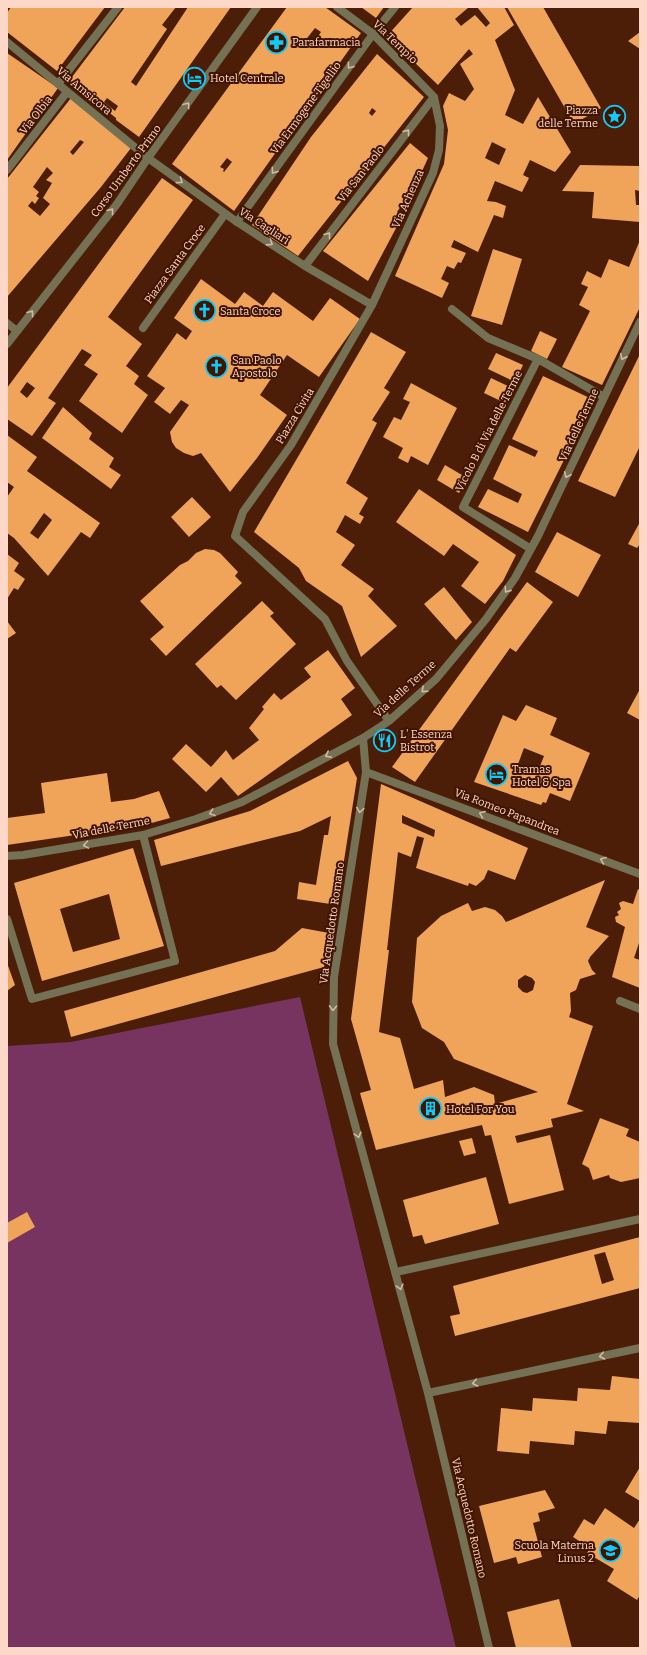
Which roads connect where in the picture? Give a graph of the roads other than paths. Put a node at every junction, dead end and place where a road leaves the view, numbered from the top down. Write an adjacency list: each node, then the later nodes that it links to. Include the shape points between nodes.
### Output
1 (118, 7): 7 (street, Via Olbia)
2 (257, 7): 10 (street, Corso Umberto Primo, one-way to 2)
3 (338, 7): 5 (street, Via Tempio)
4 (395, 7): 5 (street, Via Ermogene Tigellio)
5 (373, 34): 9 (street, Via Tempio); 13 (street, Via Ermogene Tigellio, one-way to 13)
6 (7, 42): 7 (street, Via Amsicora)
7 (58, 84): 8 (street, Via Amsicora)
8 (67, 92): 10 (street, Via Amsicora); 11 (street, Via Olbia)
9 (434, 97): 14 (street, Via San Paolo, one-way to 9); 15 (street, Via Achenza, via 440,126 439,150 433,173)
10 (148, 158): 12 (street, Via Cagliari, one-way to 12); 20 (street, Corso Umberto Primo, one-way to 10, via 117,204)
11 (7, 170)
12 (225, 214): 13 (street, Via Cagliari); 19 (street, Piazza Santa Croce)
13 (237, 222): 14 (street, Via Cagliari, one-way to 14)
14 (304, 266): 15 (street, Via Cagliari)
15 (372, 305): 25 (street, Piazza Civita, via 291,445 243,512 235,536 325,619 347,661)
16 (452, 309): 22 (street, via 488,338)
17 (640, 322): 23 (street, Via delle Terme, one-way to 23)
18 (7, 323): 20 (street)
19 (143, 328)
20 (17, 331): 21 (street, Corso Umberto Primo)
21 (7, 344)
22 (538, 359): 23 (street); 24 (street, Vicolo B di Via delle Terme, via 463,507)
23 (604, 397): 24 (street, Via delle Terme, one-way to 24)
24 (531, 549): 25 (street, Via delle Terme, one-way to 25, via 515,578 486,619 436,679)
25 (389, 721): 26 (street, Via delle Terme)
26 (363, 738): 27 (street, Via Acquedotto Romano); 28 (street, Via delle Terme, one-way to 28, via 242,802)
27 (366, 772): 30 (street, Via Romeo Papandrea, one-way to 27); 35 (street, Via Acquedotto Romano, one-way to 35, via 334,977 333,1044)
28 (143, 835): 29 (street, Via delle Terme, one-way to 29); 31 (street, via 175,961 32,999)
29 (7, 856)
30 (640, 874)
31 (7, 919)
32 (620, 1001): 33 (street)
33 (640, 1009)
34 (640, 1218): 35 (street)
35 (396, 1272): 37 (street, Via Acquedotto Romano, one-way to 37)
36 (640, 1348): 37 (street, one-way to 37)
37 (428, 1393): 38 (street, Via Acquedotto Romano)
38 (488, 1648)

